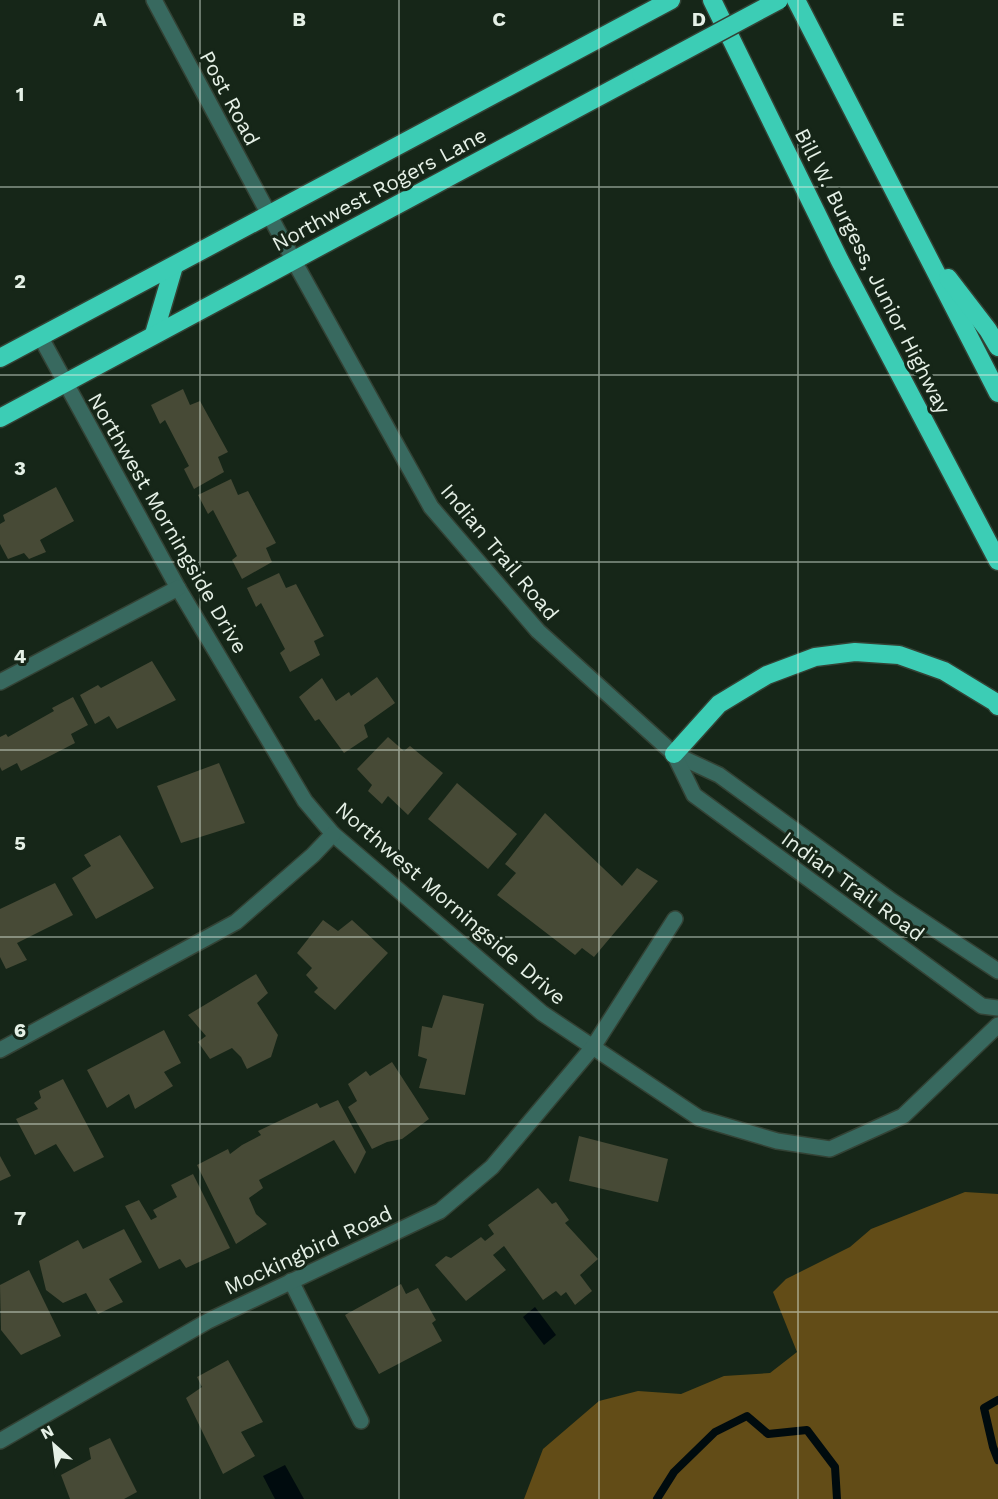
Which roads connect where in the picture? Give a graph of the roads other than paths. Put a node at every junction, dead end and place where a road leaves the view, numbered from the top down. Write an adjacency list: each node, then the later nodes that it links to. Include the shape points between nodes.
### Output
1 (154, 0): 6 (street, Post Road)
2 (672, 0): 6 (highway, Northwest Rogers Lane)
3 (712, 0): 17 (highway, Bill W. Burgess, Junior Highway, via 840,261)
4 (779, 0): 8 (highway, Northwest Rogers Lane, bridge)
5 (796, 0): 7 (highway)
6 (270, 215): 8 (street, Indian Trail Road); 9 (highway, Northwest Rogers Lane)
7 (921, 243): 12 (highway); 15 (highway)
8 (294, 261): 10 (highway, Northwest Rogers Lane); 21 (street, Indian Trail Road, via 431,507 538,631)
9 (174, 266): 10 (highway); 11 (highway, Northwest Rogers Lane)
10 (154, 334): 14 (highway, Northwest Rogers Lane)
11 (40, 336): 13 (highway, Northwest Rogers Lane); 14 (street, Northwest Morningside Drive)
12 (998, 347)
13 (0, 358)
14 (65, 383): 16 (highway, Northwest Rogers Lane); 18 (street, Northwest Morningside Drive)
15 (998, 393)
16 (0, 418)
17 (998, 561)
18 (178, 588): 19 (street); 22 (street, Northwest Morningside Drive, via 305,801)
19 (0, 681)
20 (998, 705): 21 (highway, via 944,671 899,655 855,652 814,657 767,675 719,704)
21 (674, 754): 24 (street, Indian Trail Road, via 719,775); 25 (street, Indian Trail Road, via 694,795 982,1006)
22 (333, 834): 27 (street, Northwest Morningside Drive, via 542,1013); 28 (street, via 236,922)
23 (675, 919): 27 (street, Mockingbird Road)
24 (998, 971)
25 (998, 1008)
26 (998, 1025): 27 (street, Northwest Morningside Drive, via 903,1116 830,1149 777,1141 699,1118)
27 (593, 1047): 29 (street, Mockingbird Road, via 492,1167 440,1210)
28 (0, 1050)
29 (291, 1281): 30 (street); 31 (street, Mockingbird Road, via 208,1321)
30 (361, 1420)
31 (0, 1441)

